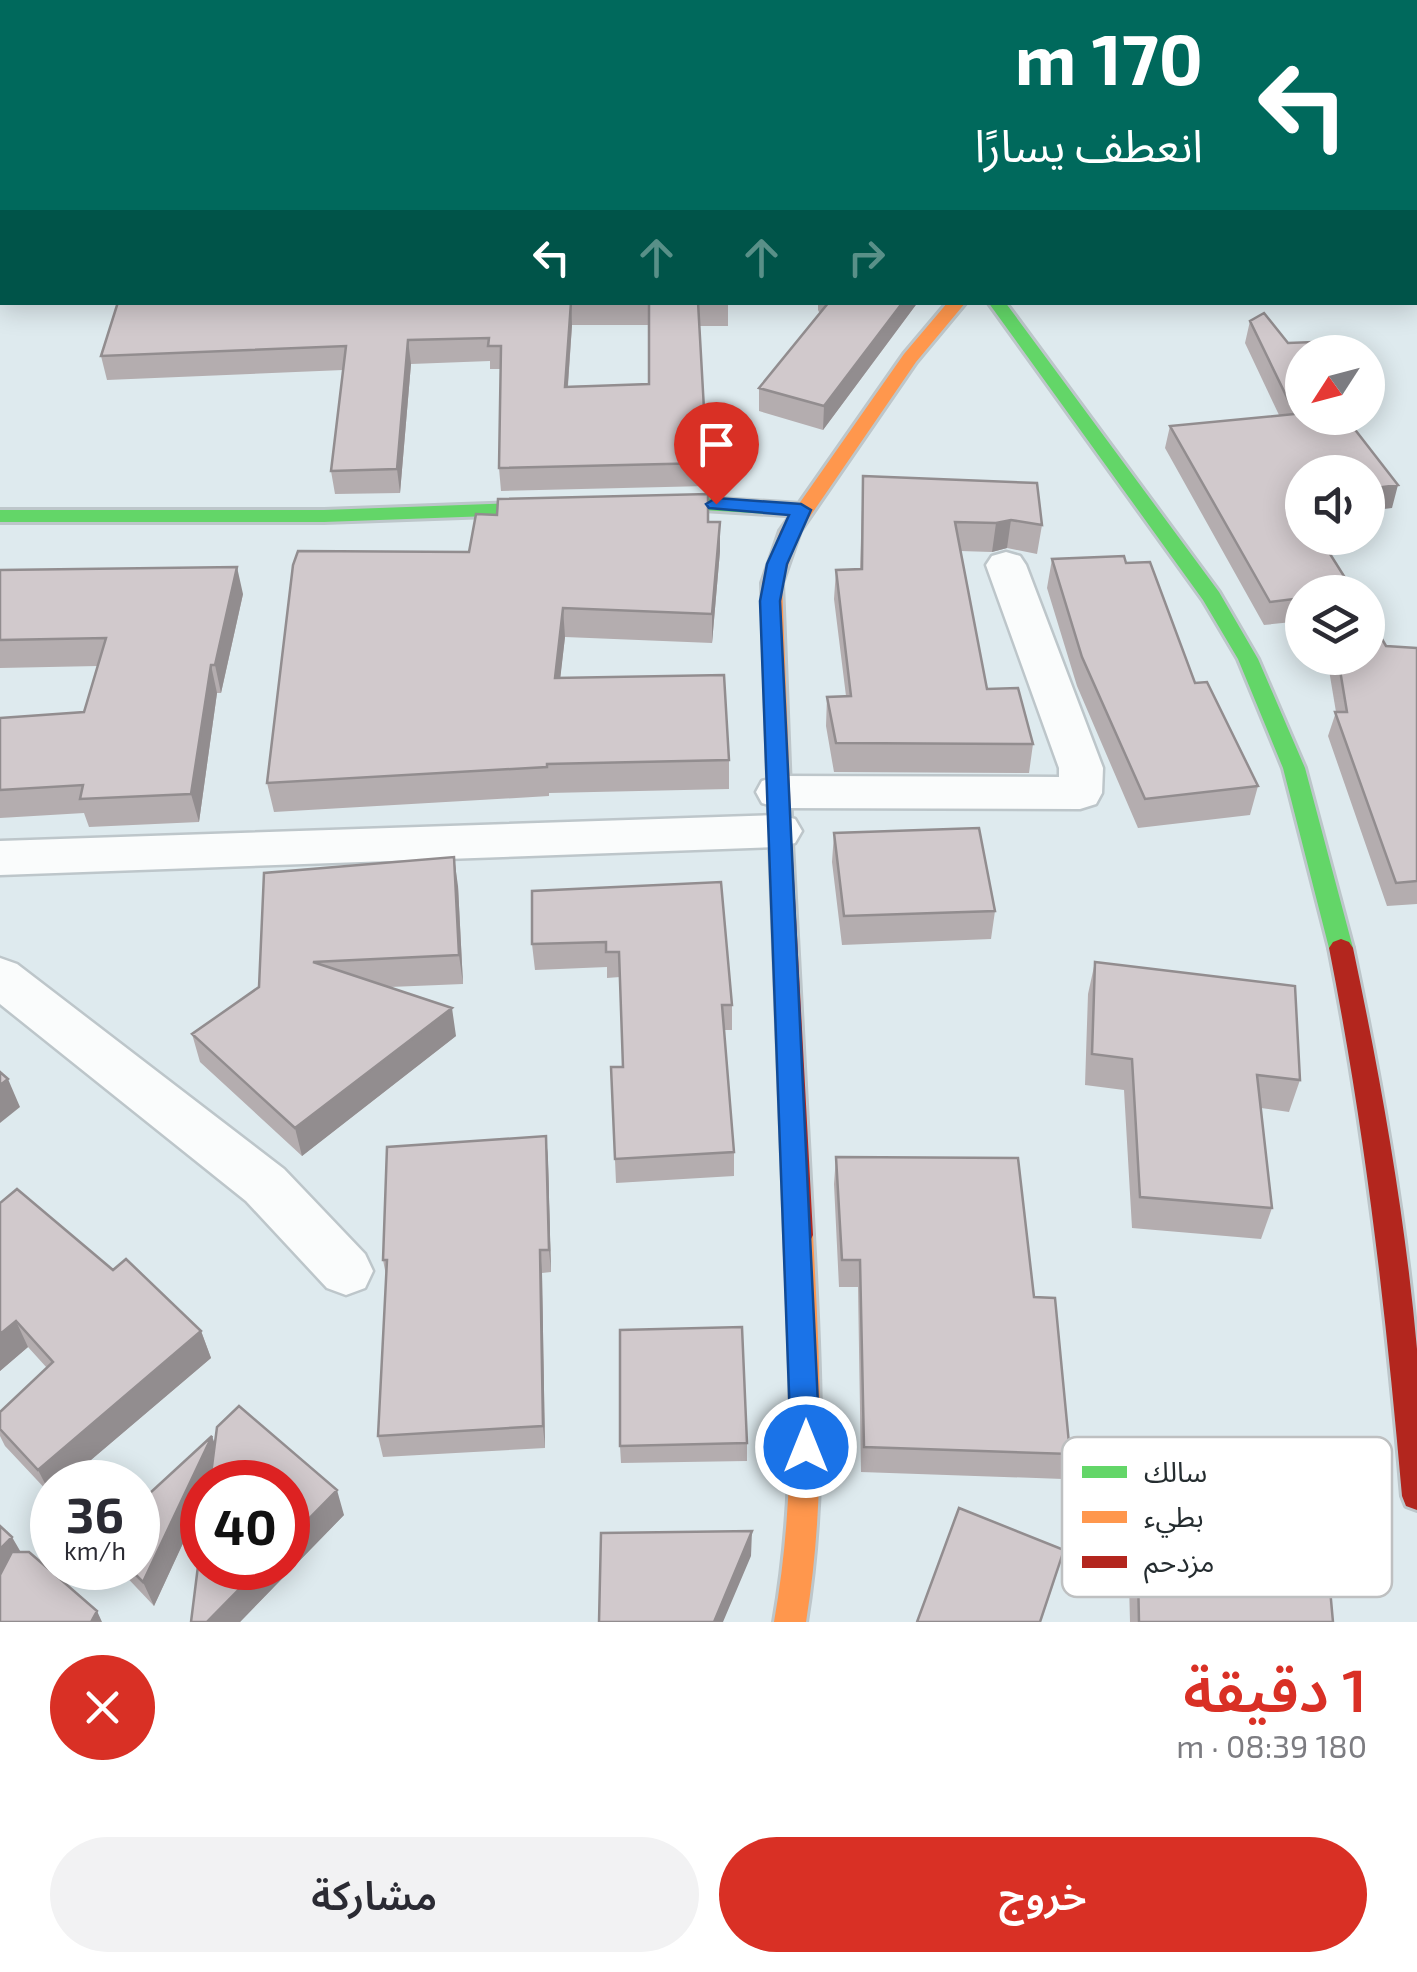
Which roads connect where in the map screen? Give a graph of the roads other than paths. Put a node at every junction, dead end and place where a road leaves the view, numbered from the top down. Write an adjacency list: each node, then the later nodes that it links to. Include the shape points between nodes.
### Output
1 (955, 305): 3 (street)
2 (998, 305): 9 (street, via 1212,597 1266,698 1294,768 1334,916)
3 (801, 510): 4 (street, via 648,504 324,516); 6 (street, via 777,564 770,601)
4 (0, 516)
5 (1006, 564): 6 (street, via 1082,768 1080,793)
6 (779, 811): 7 (street); 12 (street, via 806,1385 800,1574)
7 (0, 858)
8 (0, 977): 10 (street, via 266,1185)
9 (1398, 1194): 11 (street)
10 (346, 1270)
11 (1417, 1496)
12 (790, 1622)

